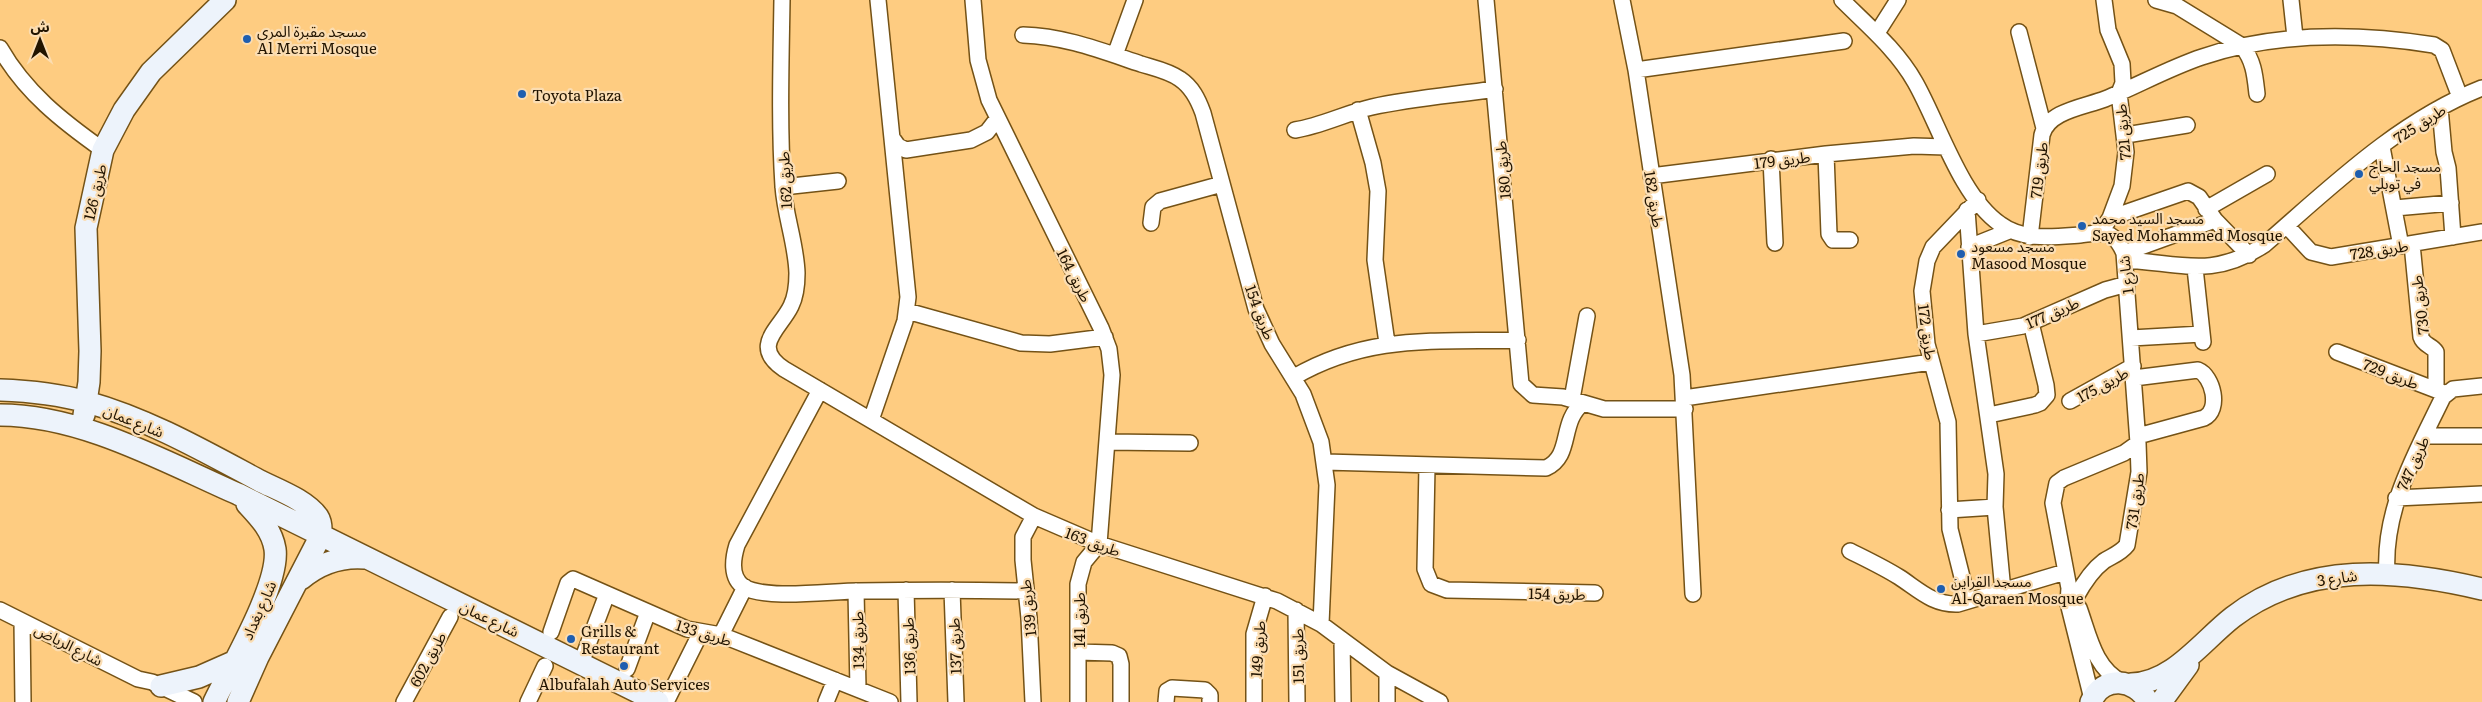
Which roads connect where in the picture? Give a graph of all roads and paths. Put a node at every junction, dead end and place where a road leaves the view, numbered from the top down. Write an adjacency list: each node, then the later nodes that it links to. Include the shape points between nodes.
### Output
1 (225, 0): 39 (street, طريق 126, via 151,72 124,110)
2 (782, 0): 46 (street, طريق 162)
3 (878, 0): 35 (street)
4 (973, 0): 29 (street, طريق 164, via 978,60)
5 (1135, 0): 19 (street)
6 (1486, 0): 23 (street, طريق 180)
7 (1622, 0): 21 (street, طريق 182)
8 (1842, 0): 14 (street)
9 (1898, 0): 14 (street)
10 (2104, 0): 24 (street, طريق 721, via 2108,30 2122,64 2123,83)
11 (2156, 0): 18 (street, via 2176,6)
12 (2291, 0): 16 (street)
13 (2019, 32): 32 (street)
14 (1876, 33): 30 (street, via 1891,47 1914,80)
15 (1023, 35): 19 (street, طريق 154, via 1060,38)
16 (2295, 37): 18 (street, طريق 719); 26 (street, طريق 719, via 2434,45 2442,50)
17 (1844, 40): 21 (street)
18 (2242, 46): 24 (street, طريق 719, via 2200,57); 25 (street, via 2254,65)
19 (1116, 55): 45 (street, طريق 154, via 1170,73 1192,89 1203,113)
20 (2, 57): 39 (street, via 40,101)
21 (1636, 70): 43 (street, طريق 182)
22 (2482, 88): 26 (street, طريق 725)
23 (1495, 89): 28 (street); 73 (street, طريق 180)
24 (2119, 93): 32 (street, طريق 719, via 2053,118); 34 (street, طريق 721)
25 (2257, 94)
26 (2460, 97): 27 (street, طريق 725)
27 (2440, 108): 38 (street, طريق 725); 47 (street)
28 (1358, 110): 33 (street); 74 (street, via 1377,184 1379,206 1375,260)
29 (997, 119): 35 (street, via 987,132 971,140 906,150); 71 (street, طريق 164)
30 (1935, 122): 36 (street); 37 (street)
31 (2187, 125): 34 (street)
32 (2044, 128): 57 (street, طريق 719)
33 (1295, 130)
34 (2126, 134): 51 (street, طريق 721, via 2122,186)
35 (893, 139): 67 (street, via 908,284)
36 (1914, 146): 37 (street, طريق 179); 40 (street, طريق 179)
37 (1946, 147): 48 (street)
38 (2382, 147): 49 (street, طريق 730); 53 (street, طريق 725)
39 (103, 150): 86 (street, طريق 126, via 86,228 90,351)
40 (1826, 154): 41 (street, طريق 179); 59 (street, via 1828,234 1834,240)
41 (1772, 159): 43 (street, طريق 179); 60 (street)
42 (2267, 174): 50 (street)
43 (1652, 176): 87 (street, طريق 182)
44 (838, 181): 46 (street)
45 (1222, 184): 52 (street, via 1160,201 1151,210); 79 (street, طريق 154, via 1256,309 1272,344)
46 (783, 187): 75 (street, طريق 162, via 797,285 791,306 770,336)
47 (2451, 203): 49 (street); 58 (street)
48 (1972, 205): 54 (street); 62 (street); 77 (street, طريق 172, via 1942,235 1927,261 1922,291)
49 (2395, 208): 61 (street, طريق 730)
50 (2211, 215): 51 (street, via 2194,193 2181,192); 63 (street); 64 (street)
51 (2110, 218): 56 (street, طريق 721)
52 (1151, 223)
53 (2287, 226): 61 (street, طريق 728, via 2305,248 2324,256); 63 (street, طريق 725)
54 (2009, 231): 57 (street); 62 (street)
55 (2482, 232): 58 (street, طريق 728)
56 (2100, 233): 57 (street); 64 (street, شارع 1, via 2118,241)
57 (2030, 236)
58 (2453, 237): 61 (street, طريق 728)
59 (1850, 240)
60 (1775, 243)
61 (2407, 245): 83 (street, طريق 730, via 2421,337 2436,352)
62 (1969, 247): 70 (street)
63 (2249, 255): 65 (street, طريق 725, via 2221,266)
64 (2125, 256): 65 (street, طريق 725); 66 (street, شارع 1)
65 (2195, 268): 72 (street, via 2202,338)
66 (2127, 284): 69 (street, طريق 177, via 2072,303); 72 (street, شارع 1)
67 (907, 311): 71 (street, via 1020,343 1050,344); 90 (street)
68 (1587, 316): 84 (street)
69 (2031, 323): 70 (street, طريق 177); 89 (street, via 2047,395 2035,405)
70 (1976, 334): 89 (street)
71 (1105, 337): 95 (street, طريق 164, via 1112,375)
72 (2131, 338): 78 (street, شارع 1)
73 (1518, 340): 74 (street); 84 (street, طريق 180, via 1519,379 1524,389 1534,395)
74 (1387, 343): 79 (street, via 1339,355)
75 (768, 352): 82 (street, طريق 163, via 777,364)
76 (2337, 352): 83 (street, طريق 729)
77 (1931, 362): 87 (street); 103 (street, طريق 172, via 1948,422)
78 (2134, 372): 85 (street, طريق 175); 94 (street, شارع 1); 94 (street, via 2198,370 2206,375 2214,403 2212,412 2204,418)
79 (1294, 377): 97 (street, طريق 154, via 1314,419)
80 (2482, 386): 83 (street)
81 (0, 390): 86 (street, شارع عمان, via 38,392)
82 (820, 390): 90 (street, طريق 163); 112 (street, via 737,545 734,570 736,578)
83 (2441, 392): 92 (street, طريق 747)
84 (1577, 401): 87 (street, طريق 180, via 1611,410); 98 (street, via 1560,456 1546,468)
85 (2070, 401)
86 (86, 402): 91 (street, طريق 126); 105 (street, شارع عمان, via 156,428 288,495 317,516)
87 (1685, 404): 122 (street, طريق 182)
88 (0, 415): 91 (street, شارع عمان, via 33,416)
89 (1988, 416): 102 (street, via 1996,474)
90 (871, 420): 104 (street, طريق 163)
91 (82, 428): 99 (street, شارع عمان)
92 (2424, 436): 93 (street); 101 (street, طريق 747)
93 (2482, 436)
94 (2138, 440): 109 (street, via 2124,453 2064,478 2057,484 2053,503); 119 (street, طريق 731, via 2139,472 2127,545 2104,561)
95 (1107, 442): 96 (street); 106 (street, طريق 164)
96 (1190, 443)
97 (1325, 462): 98 (street); 130 (street, طريق 154, via 1327,499)
98 (1427, 466): 121 (street, طريق 154, via 1424,569 1431,584 1447,590)
99 (238, 494): 105 (street, شارع عمان); 137 (street, شارع بغداد, via 269,532 276,559 270,586)
100 (2482, 494): 101 (street)
101 (2396, 498): 110 (street, طريق 747, via 2387,539)
102 (1995, 507): 103 (street); 118 (street)
103 (1949, 510): 124 (street, طريق 172, via 1953,548)
104 (1034, 516): 106 (street, طريق 163); 117 (street, طريق 139, via 1023,537)
105 (321, 535): 108 (street, شارع عمان); 111 (street, شارع بغداد)
106 (1099, 544): 123 (street, طريق 163); 136 (street, طريق 141, via 1084,562 1079,577)
107 (1850, 551): 124 (street, via 1938,603)
108 (368, 559): 111 (street, via 339,559 325,563); 138 (street, شارع عمان)
109 (2065, 572): 118 (street); 119 (street)
110 (2386, 573): 113 (street, شارع 3); 134 (street, شارع 3, via 2332,575 2303,582 2255,602)
111 (299, 581): 142 (street, شارع بغداد)
112 (745, 587): 114 (street, via 782,593); 133 (street)
113 (2482, 589)
114 (856, 590): 115 (street); 145 (street, طريق 134)
115 (906, 590): 116 (street); 161 (street, طريق 136)
116 (952, 590): 117 (street); 162 (street, طريق 137)
117 (1025, 590): 163 (street, طريق 139)
118 (2003, 590): 124 (street)
119 (2072, 593): 144 (street, via 2098,659 2108,673); 148 (street, via 2068,603)
120 (608, 594): 127 (street, طريق 133); 131 (street, طريق 133, via 571,580); 138 (street)
121 (1595, 594)
122 (1693, 594)
123 (1265, 596): 126 (street, طريق 163); 167 (street, طريق 149, via 1254,634)
124 (1968, 601)
125 (0, 610): 129 (street, شارع الرياض)
126 (1296, 610): 130 (street, طريق 163); 168 (street, طريق 151)
127 (648, 612): 132 (street, طريق 133); 140 (street)
128 (450, 616): 155 (street, طريق 602)
129 (22, 621): 146 (street, شارع الرياض, via 138,679); 150 (street)
130 (1321, 624): 135 (street, طريق 163)
131 (551, 632)
132 (700, 632): 133 (street, طريق 133); 158 (street)
133 (721, 636): 143 (street, طريق 133)
134 (2208, 639): 144 (street, شارع 3, via 2163,675 2148,682); 172 (street, شارع 3)
135 (1342, 641): 141 (street, طريق 163); 169 (street)
136 (1078, 652): 164 (street, طريق 141); 165 (street, via 1119,656)
137 (233, 662): 146 (street); 152 (street, شارع بغداد)
138 (581, 663): 157 (street, شارع عمان)
139 (545, 666): 156 (street)
140 (627, 669)
141 (1387, 673): 149 (street, طريق 163); 170 (street)
142 (249, 676): 153 (street, شارع بغداد); 154 (street)
143 (835, 680): 145 (street, طريق 133); 159 (street)
144 (2126, 683): 148 (street, شارع 3, via 2104,686); 171 (street, via 2139,689)
145 (858, 689): 160 (street, طريق 133)
146 (165, 697): 151 (street, شارع الرياض)
147 (1209, 697): 166 (street, via 1202,689 1172,688 1166,694)
148 (2092, 700)
149 (1436, 701)
150 (23, 702)
151 (194, 702)
152 (214, 702)
153 (238, 702)
154 (253, 702)
155 (404, 702)
156 (528, 702)
157 (658, 702)
158 (666, 702)
159 (826, 702)
160 (890, 702)
161 (909, 702)
162 (956, 702)
163 (1033, 702)
164 (1078, 702)
165 (1121, 702)
166 (1166, 702)
167 (1254, 702)
168 (1298, 702)
169 (1343, 702)
170 (1387, 702)
171 (2148, 702)
172 (2161, 702)

